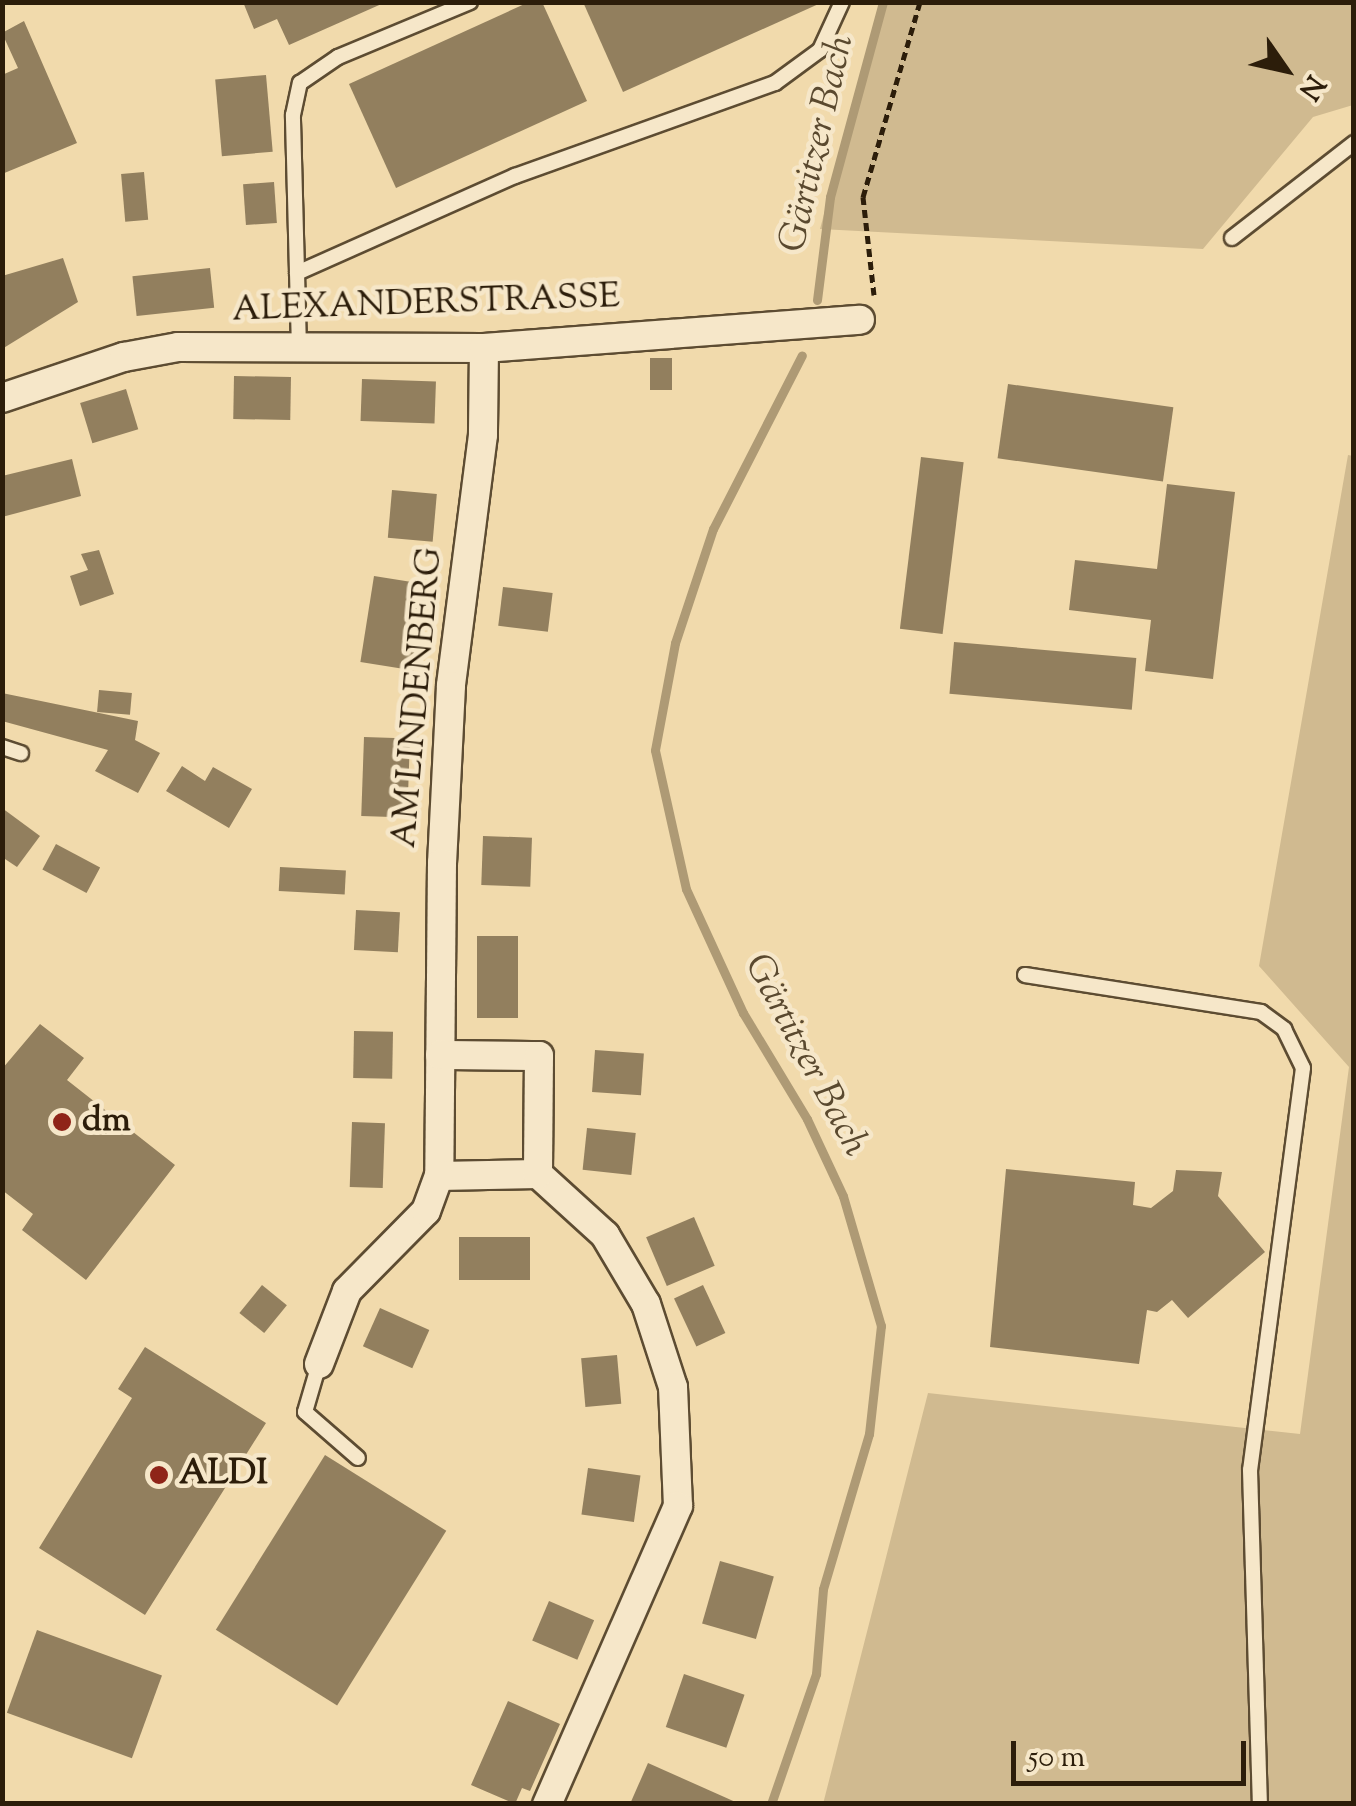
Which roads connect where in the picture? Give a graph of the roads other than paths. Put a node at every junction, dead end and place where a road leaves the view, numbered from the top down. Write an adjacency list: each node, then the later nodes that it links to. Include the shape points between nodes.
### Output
1 (470, 2): 5 (lane, via 338,57 300,83 292,115)
2 (842, 2): 5 (lane, via 820,50 775,83 515,176)
3 (1354, 143): 4 (lane)
4 (1232, 238)
5 (297, 272): 8 (lane)
6 (860, 320): 7 (street, ALEXANDERSTRASSE)
7 (484, 348): 8 (street, ALEXANDERSTRASSE); 13 (street, AM LINDENBERG, via 483,436 450,706)
8 (299, 350): 9 (street, ALEXANDERSTRASSE, via 178,348 124,358)
9 (2, 398)
10 (2, 747): 11 (lane)
11 (21, 753)
12 (1025, 975): 19 (lane, via 1260,1012 1284,1029 1302,1068 1304,1093 1250,1470)
13 (440, 1055): 14 (street, via 539,1056); 15 (street, AM LINDENBERG)
14 (538, 1174): 15 (street); 18 (street, via 605,1235 646,1304 673,1386 678,1506)
15 (439, 1176): 16 (street, via 426,1211 347,1291)
16 (319, 1364): 17 (lane, via 305,1412)
17 (358, 1458)
18 (547, 1804)
19 (1260, 1804)

